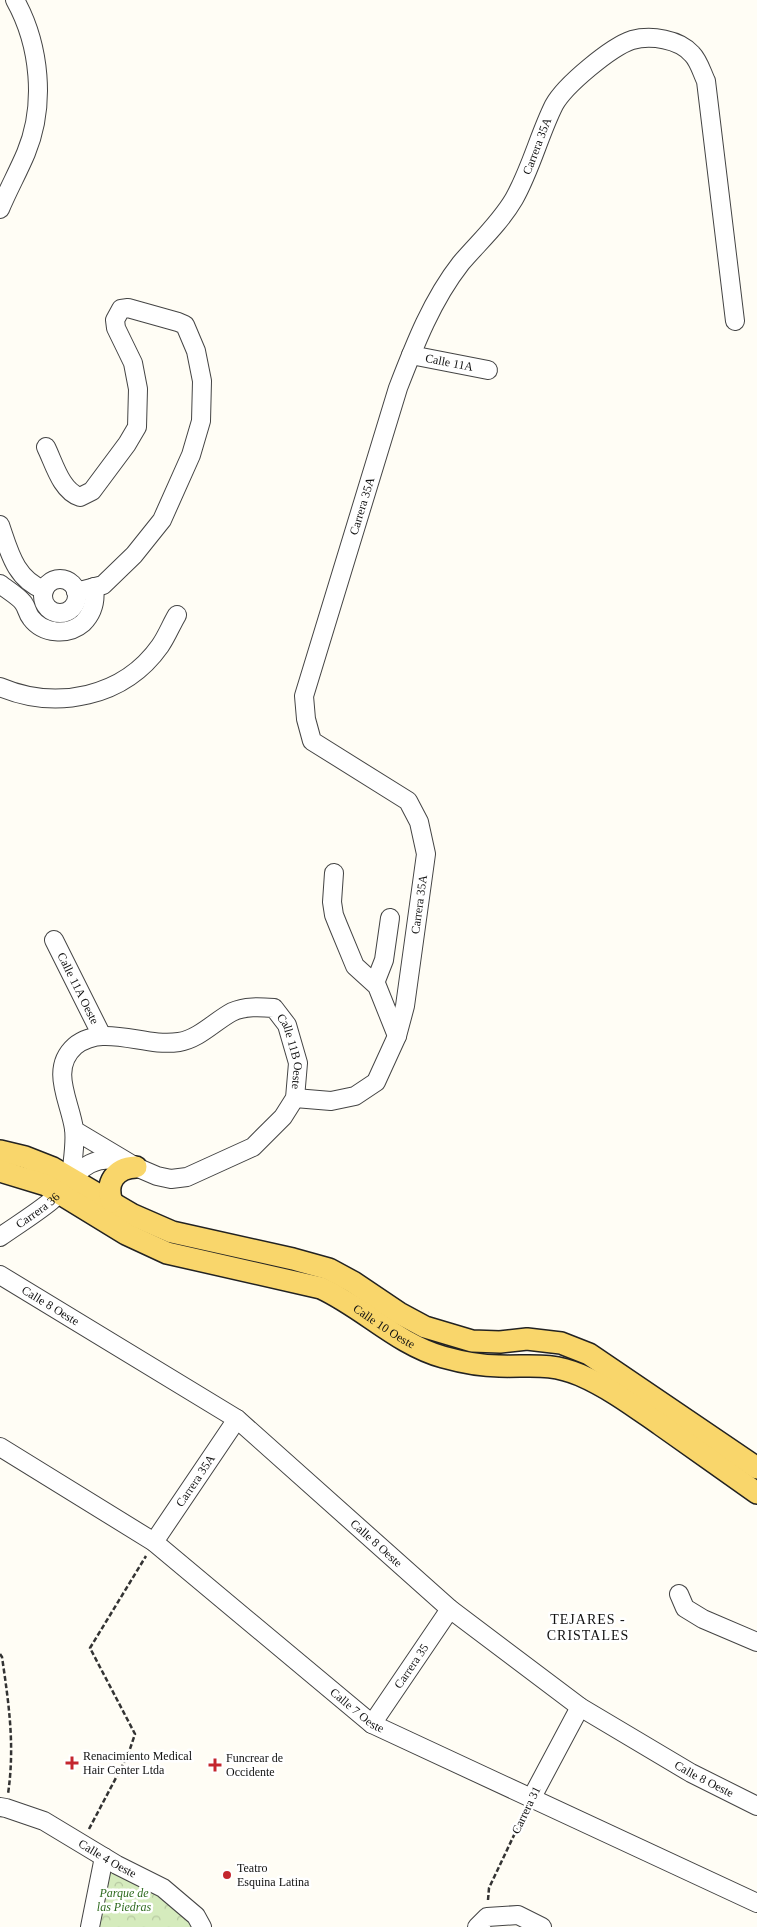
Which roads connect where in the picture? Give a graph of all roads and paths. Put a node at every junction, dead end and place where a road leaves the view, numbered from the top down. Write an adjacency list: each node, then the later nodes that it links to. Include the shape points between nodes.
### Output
1 (15, 0): 2 (street, via 34,47 38,82 36,117 27,152)
2 (0, 209)
3 (735, 322): 4 (street, Carrera 35A, via 706,81 692,54 674,42 651,38 632,40 608,54 580,75 555,103 514,199 440,293)
4 (411, 355): 5 (street, Calle 11A); 19 (street, Carrera 35A, via 398,388 304,696 312,741 408,801 419,822 426,854 405,1006)
5 (488, 370)
6 (46, 446): 9 (street, via 72,495 80,497 92,491 136,427 138,389 133,363 116,328 118,314 128,308 185,325 196,351 202,381 201,421 192,455 162,520 134,555 102,585)
7 (0, 525): 10 (street, via 12,562 35,586)
8 (0, 584): 9 (street, via 24,602 27,612 39,626 57,632 76,628 90,615)
9 (94, 587): 11 (street)
10 (44, 590): 11 (street, via 59,578 69,581); 11 (street, via 42,600 55,614 74,608 78,598)
11 (76, 592)
12 (177, 615): 13 (street, via 161,645 141,668 119,683 85,697 33,697)
13 (0, 687)
14 (334, 873): 17 (street, via 334,915 355,966)
15 (390, 918): 17 (street, via 384,960)
16 (54, 940): 18 (street, Calle 11A Oeste)
17 (375, 983): 19 (street)
18 (102, 1036): 20 (street, Calle 11B Oeste, via 161,1044 182,1041 244,1008 274,1008 287,1025 298,1063); 21 (street, via 78,1043 61,1067)
19 (397, 1036): 20 (street, Carrera 35A, via 376,1082 355,1096 331,1101)
20 (295, 1098): 23 (street, via 283,1117 253,1147 187,1177 171,1179)
21 (74, 1130): 23 (street); 25 (street)
22 (0, 1151): 25 (main road, Calle 10 Oeste, via 53,1168)
23 (136, 1167): 25 (street, via 112,1159 100,1160 88,1164); 26 (main road, via 128,1167 115,1174 109,1188)
24 (0, 1171): 25 (main road, Calle 10 Oeste, via 46,1185)
25 (65, 1186): 26 (main road, Calle 10 Oeste); 27 (street, Carrera 36, via 53,1200); 32 (main road, Calle 10 Oeste, via 126,1234 167,1253 321,1288 343,1298 402,1339 441,1357 469,1364 555,1367 580,1375 615,1393)
26 (112, 1202): 31 (main road, Calle 10 Oeste, via 172,1232 329,1269 425,1327 472,1341 527,1339 561,1343 589,1354)
27 (0, 1237)
28 (0, 1275): 29 (street, Calle 8 Oeste)
29 (237, 1419): 33 (street, Carrera 35A); 35 (street, Calle 8 Oeste)
30 (0, 1447): 33 (street, Calle 7 Oeste)
31 (757, 1468)
32 (757, 1493)
33 (154, 1542): 39 (street, Calle 7 Oeste); 43 (path, via 90,1648 135,1734 128,1755)
34 (678, 1594): 36 (street, via 685,1608 703,1619)
35 (450, 1608): 38 (street, Calle 8 Oeste); 39 (street, Carrera 35)
36 (757, 1642)
37 (0, 1654): 42 (path, via 10,1710 12,1764)
38 (580, 1707): 40 (street, Carrera 31); 41 (street, Calle 8 Oeste, via 690,1773)
39 (372, 1724): 40 (street, Calle 7 Oeste)
40 (531, 1799): 45 (street, Calle 7 Oeste); 46 (path, Carrera 31, via 489,1888)
41 (757, 1806)
42 (3, 1807): 43 (street, Calle 4 Oeste, via 44,1822)
43 (82, 1844): 44 (street, Calle 4 Oeste)
44 (104, 1857): 47 (street); 48 (street, Calle 4 Oeste, via 163,1888 196,1916)
45 (757, 1903)
46 (482, 1922): 49 (street, via 518,1915)
47 (90, 1927)
48 (202, 1927)
49 (542, 1927)

